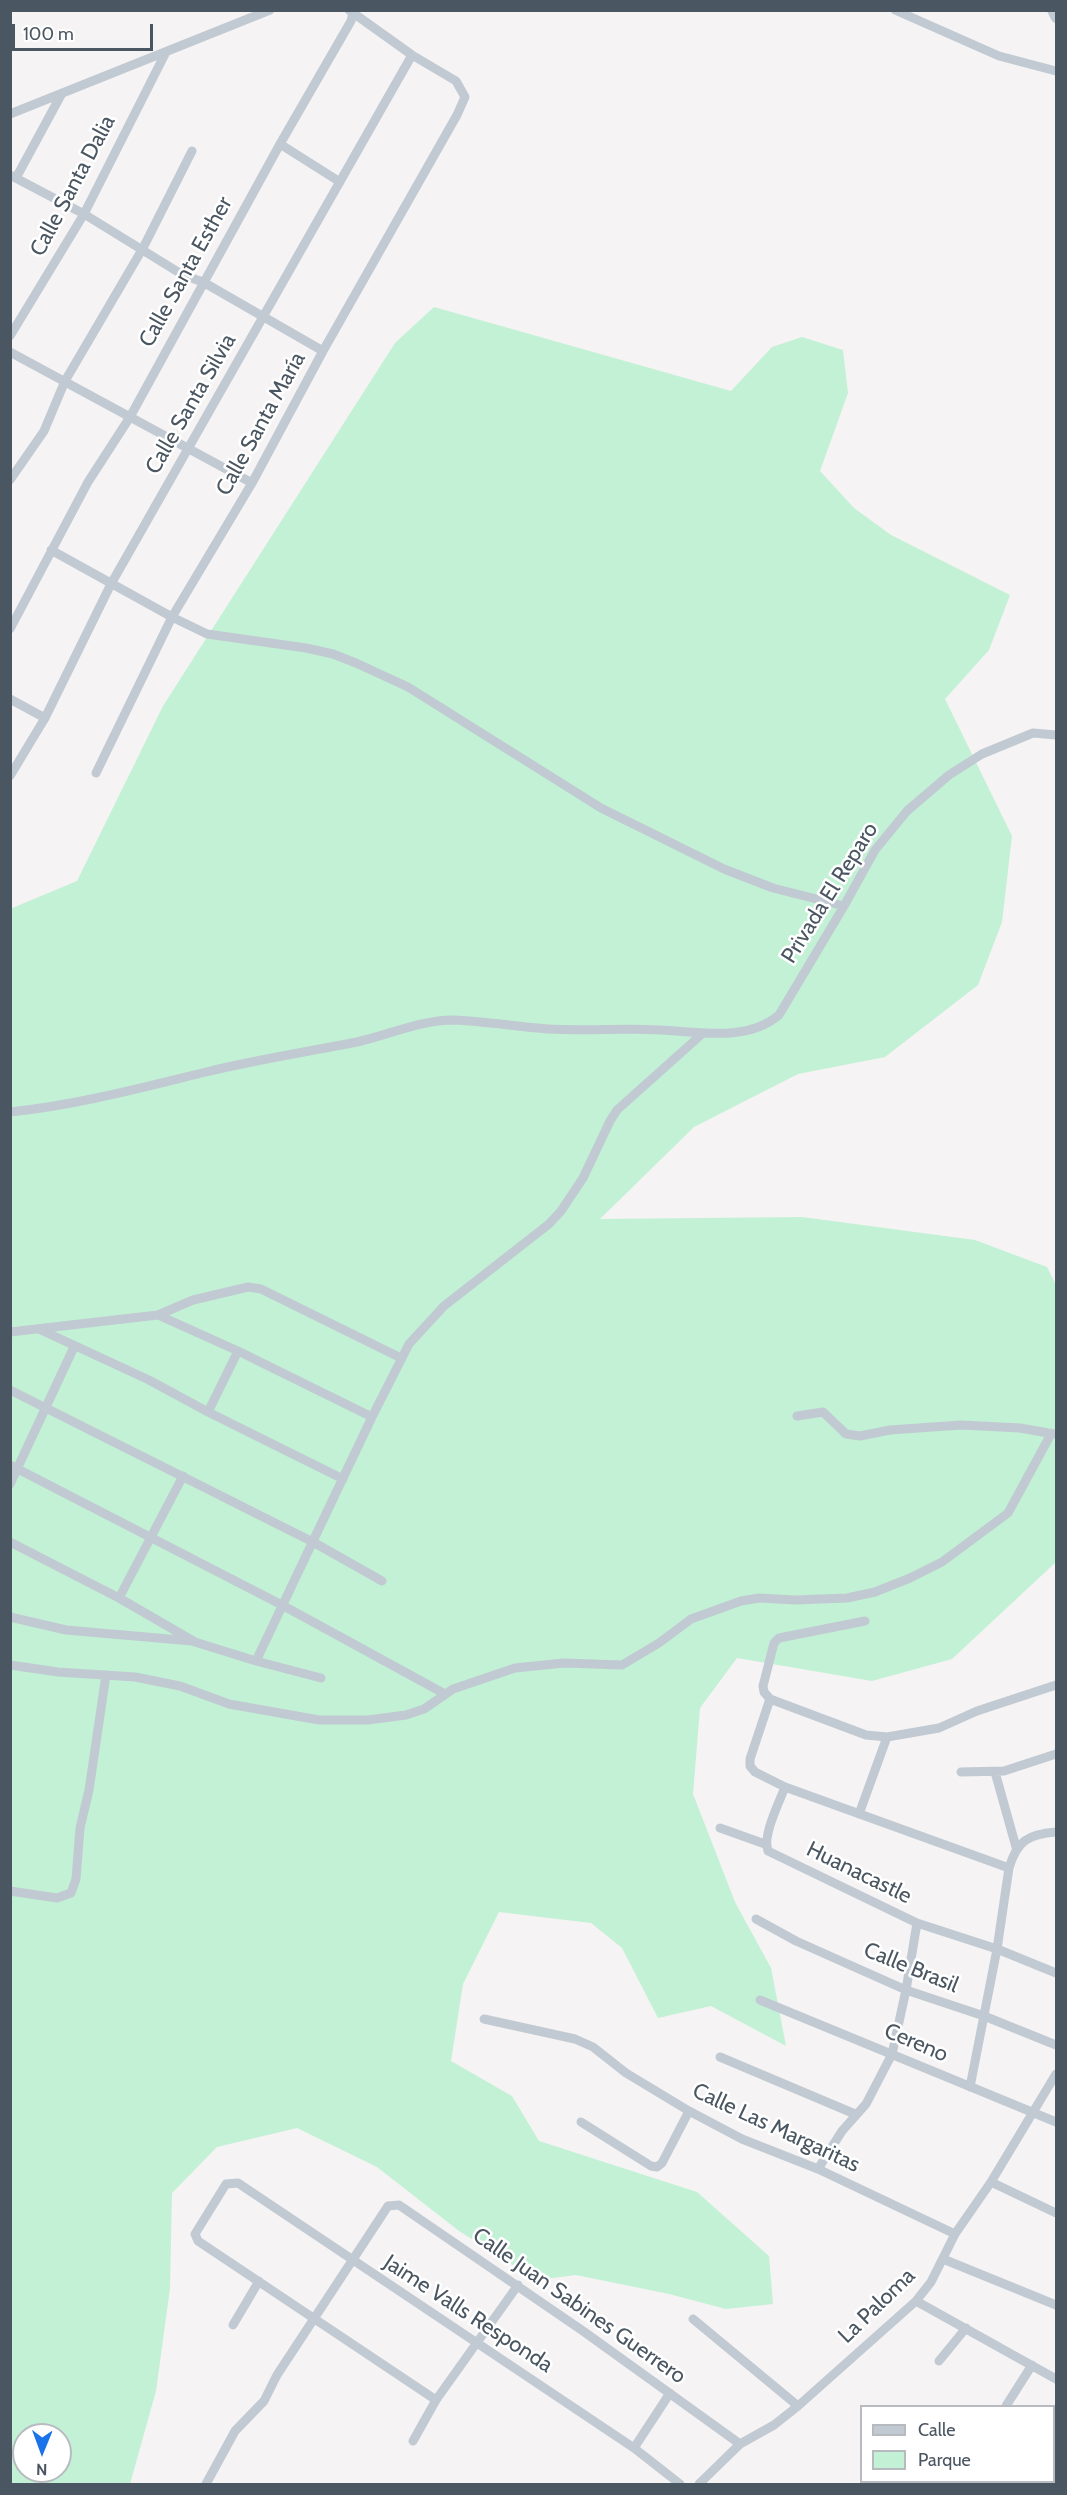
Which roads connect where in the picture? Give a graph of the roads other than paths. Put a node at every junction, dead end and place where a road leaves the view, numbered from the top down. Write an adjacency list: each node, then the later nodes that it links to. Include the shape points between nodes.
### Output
1 (270, 10): 6 (street)
2 (895, 10): 8 (street, via 999,56)
3 (1052, 10): 5 (street)
4 (351, 12): 7 (street); 11 (street, Calle Santa Esther, via 351,21)
5 (1056, 18)
6 (166, 52): 9 (street); 15 (street, Calle Santa Dalia)
7 (412, 55): 14 (street, Calle Santa Silvia); 20 (street, Calle Santa María, via 456,81 465,97)
8 (1056, 71)
9 (61, 95): 10 (street); 13 (street)
10 (10, 114)
11 (280, 144): 14 (street); 17 (street, Calle Santa Esther)
12 (192, 151): 16 (street)
13 (13, 177): 15 (street)
14 (340, 182): 18 (street, Calle Santa Silvia)
15 (84, 214): 16 (street); 19 (street, Calle Santa Dalia)
16 (143, 248): 17 (street, via 183,275); 22 (street)
17 (203, 282): 18 (street); 23 (street, Calle Santa Esther)
18 (264, 316): 20 (street); 24 (street, Calle Santa Silvia)
19 (10, 336)
20 (323, 351): 26 (street, Calle Santa María)
21 (10, 352): 22 (street)
22 (65, 381): 23 (street); 25 (street, via 44,431)
23 (130, 417): 24 (street); 27 (street, Calle Santa Esther)
24 (189, 447): 26 (street); 28 (street, Calle Santa Silvia)
25 (10, 480)
26 (252, 483): 29 (street, Calle Santa María)
27 (51, 549): 28 (street); 30 (street, Calle Santa Esther)
28 (111, 584): 29 (street); 32 (street, Calle Santa Silvia)
29 (172, 617): 34 (street, Calle Santa María); 36 (street, via 207,634 306,648 356,663 408,687 601,808 724,869 773,888)
30 (10, 629)
31 (10, 699): 32 (street)
32 (45, 718): 35 (street, Calle Santa Silvia)
33 (1056, 735): 36 (street, Privada El Reparo, via 1033,733 1018,737 950,775 908,810 875,850)
34 (96, 773)
35 (10, 776)
36 (844, 906): 37 (street, Privada El Reparo, via 779,1015 754,1030)
37 (702, 1034): 38 (street, Privada El Reparo, via 432,1022 105,1098); 44 (street, via 617,1110 583,1178 549,1224 444,1306)
38 (10, 1112)
39 (158, 1315): 40 (street); 43 (street); 44 (street, via 193,1300 248,1287 261,1289)
40 (41, 1329): 41 (street); 42 (street)
41 (10, 1332)
42 (74, 1347): 46 (street); 47 (street, via 149,1380)
43 (238, 1351): 47 (street); 49 (street)
44 (401, 1358): 49 (street)
45 (10, 1390): 46 (street)
46 (46, 1407): 51 (street); 52 (street)
47 (208, 1412): 53 (street)
48 (797, 1416): 50 (street, via 823,1412 846,1434 860,1436 961,1425)
49 (372, 1417): 53 (street)
50 (1054, 1434): 69 (street, via 1008,1513 942,1562 910,1578 875,1592 840,1599 741,1601 699,1614 622,1665 534,1665 499,1673)
51 (14, 1467): 54 (street); 55 (street)
52 (183, 1476): 55 (street); 57 (street)
53 (343, 1479): 57 (street)
54 (10, 1484)
55 (149, 1537): 59 (street); 60 (street)
56 (10, 1542): 59 (street)
57 (313, 1542): 58 (street); 60 (street)
58 (382, 1581)
59 (119, 1598): 63 (street)
60 (282, 1605): 64 (street); 69 (street)
61 (10, 1617): 63 (street, via 66,1630)
62 (865, 1621): 70 (street, via 779,1638 774,1643 763,1686)
63 (195, 1642): 64 (street)
64 (256, 1662): 67 (street)
65 (10, 1665): 66 (street)
66 (106, 1675): 69 (street, via 180,1686 248,1708 333,1721 406,1715 424,1709); 82 (street, via 71,1893 57,1898)
67 (321, 1678)
68 (1056, 1685): 71 (street, via 976,1711 939,1728)
69 (445, 1694)
70 (770, 1699): 71 (street, via 866,1735); 75 (street, via 750,1767)
71 (887, 1737): 76 (street)
72 (1056, 1754): 74 (street)
73 (961, 1772): 74 (street)
74 (995, 1772): 80 (street)
75 (785, 1787): 76 (street); 79 (street)
76 (859, 1814): 81 (street)
77 (720, 1828): 79 (street, Huanacastle)
78 (1056, 1832): 80 (street, via 1038,1835)
79 (765, 1844): 84 (street, Huanacastle, via 768,1851)
80 (1016, 1847): 81 (street)
81 (1009, 1868): 85 (street)
82 (10, 1891)
83 (756, 1919): 87 (street, Calle Brasil)
84 (917, 1923): 85 (street, Huanacastle); 87 (street)
85 (997, 1949): 86 (street, Huanacastle); 89 (street)
86 (1056, 1973)
87 (906, 1990): 89 (street, Calle Brasil); 92 (street)
88 (760, 2000): 92 (street, Cereno)
89 (984, 2016): 91 (street, Calle Brasil); 95 (street)
90 (484, 2019): 96 (street, Calle Las Margaritas, via 593,2047 626,2073)
91 (1056, 2044)
92 (892, 2054): 95 (street, Cereno); 98 (street, via 866,2104)
93 (720, 2057): 98 (street)
94 (1056, 2074): 97 (street, La Paloma)
95 (970, 2087): 97 (street, Cereno)
96 (689, 2111): 99 (street, via 657,2167); 101 (street, Calle Las Margaritas, via 742,2139)
97 (1034, 2113): 100 (street, Cereno); 102 (street, La Paloma)
98 (855, 2114): 101 (street)
99 (581, 2122)
100 (1056, 2122)
101 (818, 2169): 104 (street, Calle Las Margaritas)
102 (990, 2182): 103 (street); 104 (street, La Paloma)
103 (1056, 2213)
104 (955, 2234): 105 (street, La Paloma)
105 (943, 2259): 109 (street, La Paloma); 110 (street)
106 (352, 2261): 107 (street, Jaime Valls Responda, via 238,2183 226,2184 195,2234 198,2241); 108 (street, Calle Juan Sabines Guerrero, via 388,2206 394,2204); 111 (street); 115 (street, Jaime Valls Responda)
107 (259, 2281): 111 (street); 113 (street)
108 (518, 2285): 115 (street); 119 (street, Calle Juan Sabines Guerrero)
109 (916, 2301): 114 (street); 122 (street, La Paloma)
110 (1056, 2305)
111 (314, 2318): 120 (street); 126 (street, via 264,2401 235,2431)
112 (693, 2319): 122 (street)
113 (233, 2325)
114 (966, 2328): 116 (street); 117 (street)
115 (476, 2342): 120 (street); 125 (street, Jaime Valls Responda)
116 (939, 2361)
117 (1032, 2366): 118 (street); 121 (street)
118 (1056, 2379)
119 (670, 2393): 124 (street, Calle Juan Sabines Guerrero); 125 (street)
120 (436, 2400): 123 (street)
121 (1007, 2405)
122 (798, 2406): 124 (street, La Paloma)
123 (413, 2441)
124 (740, 2444): 128 (street, La Paloma)
125 (634, 2448): 127 (street, Jaime Valls Responda)
126 (206, 2484)
127 (680, 2484)
128 (699, 2484)

